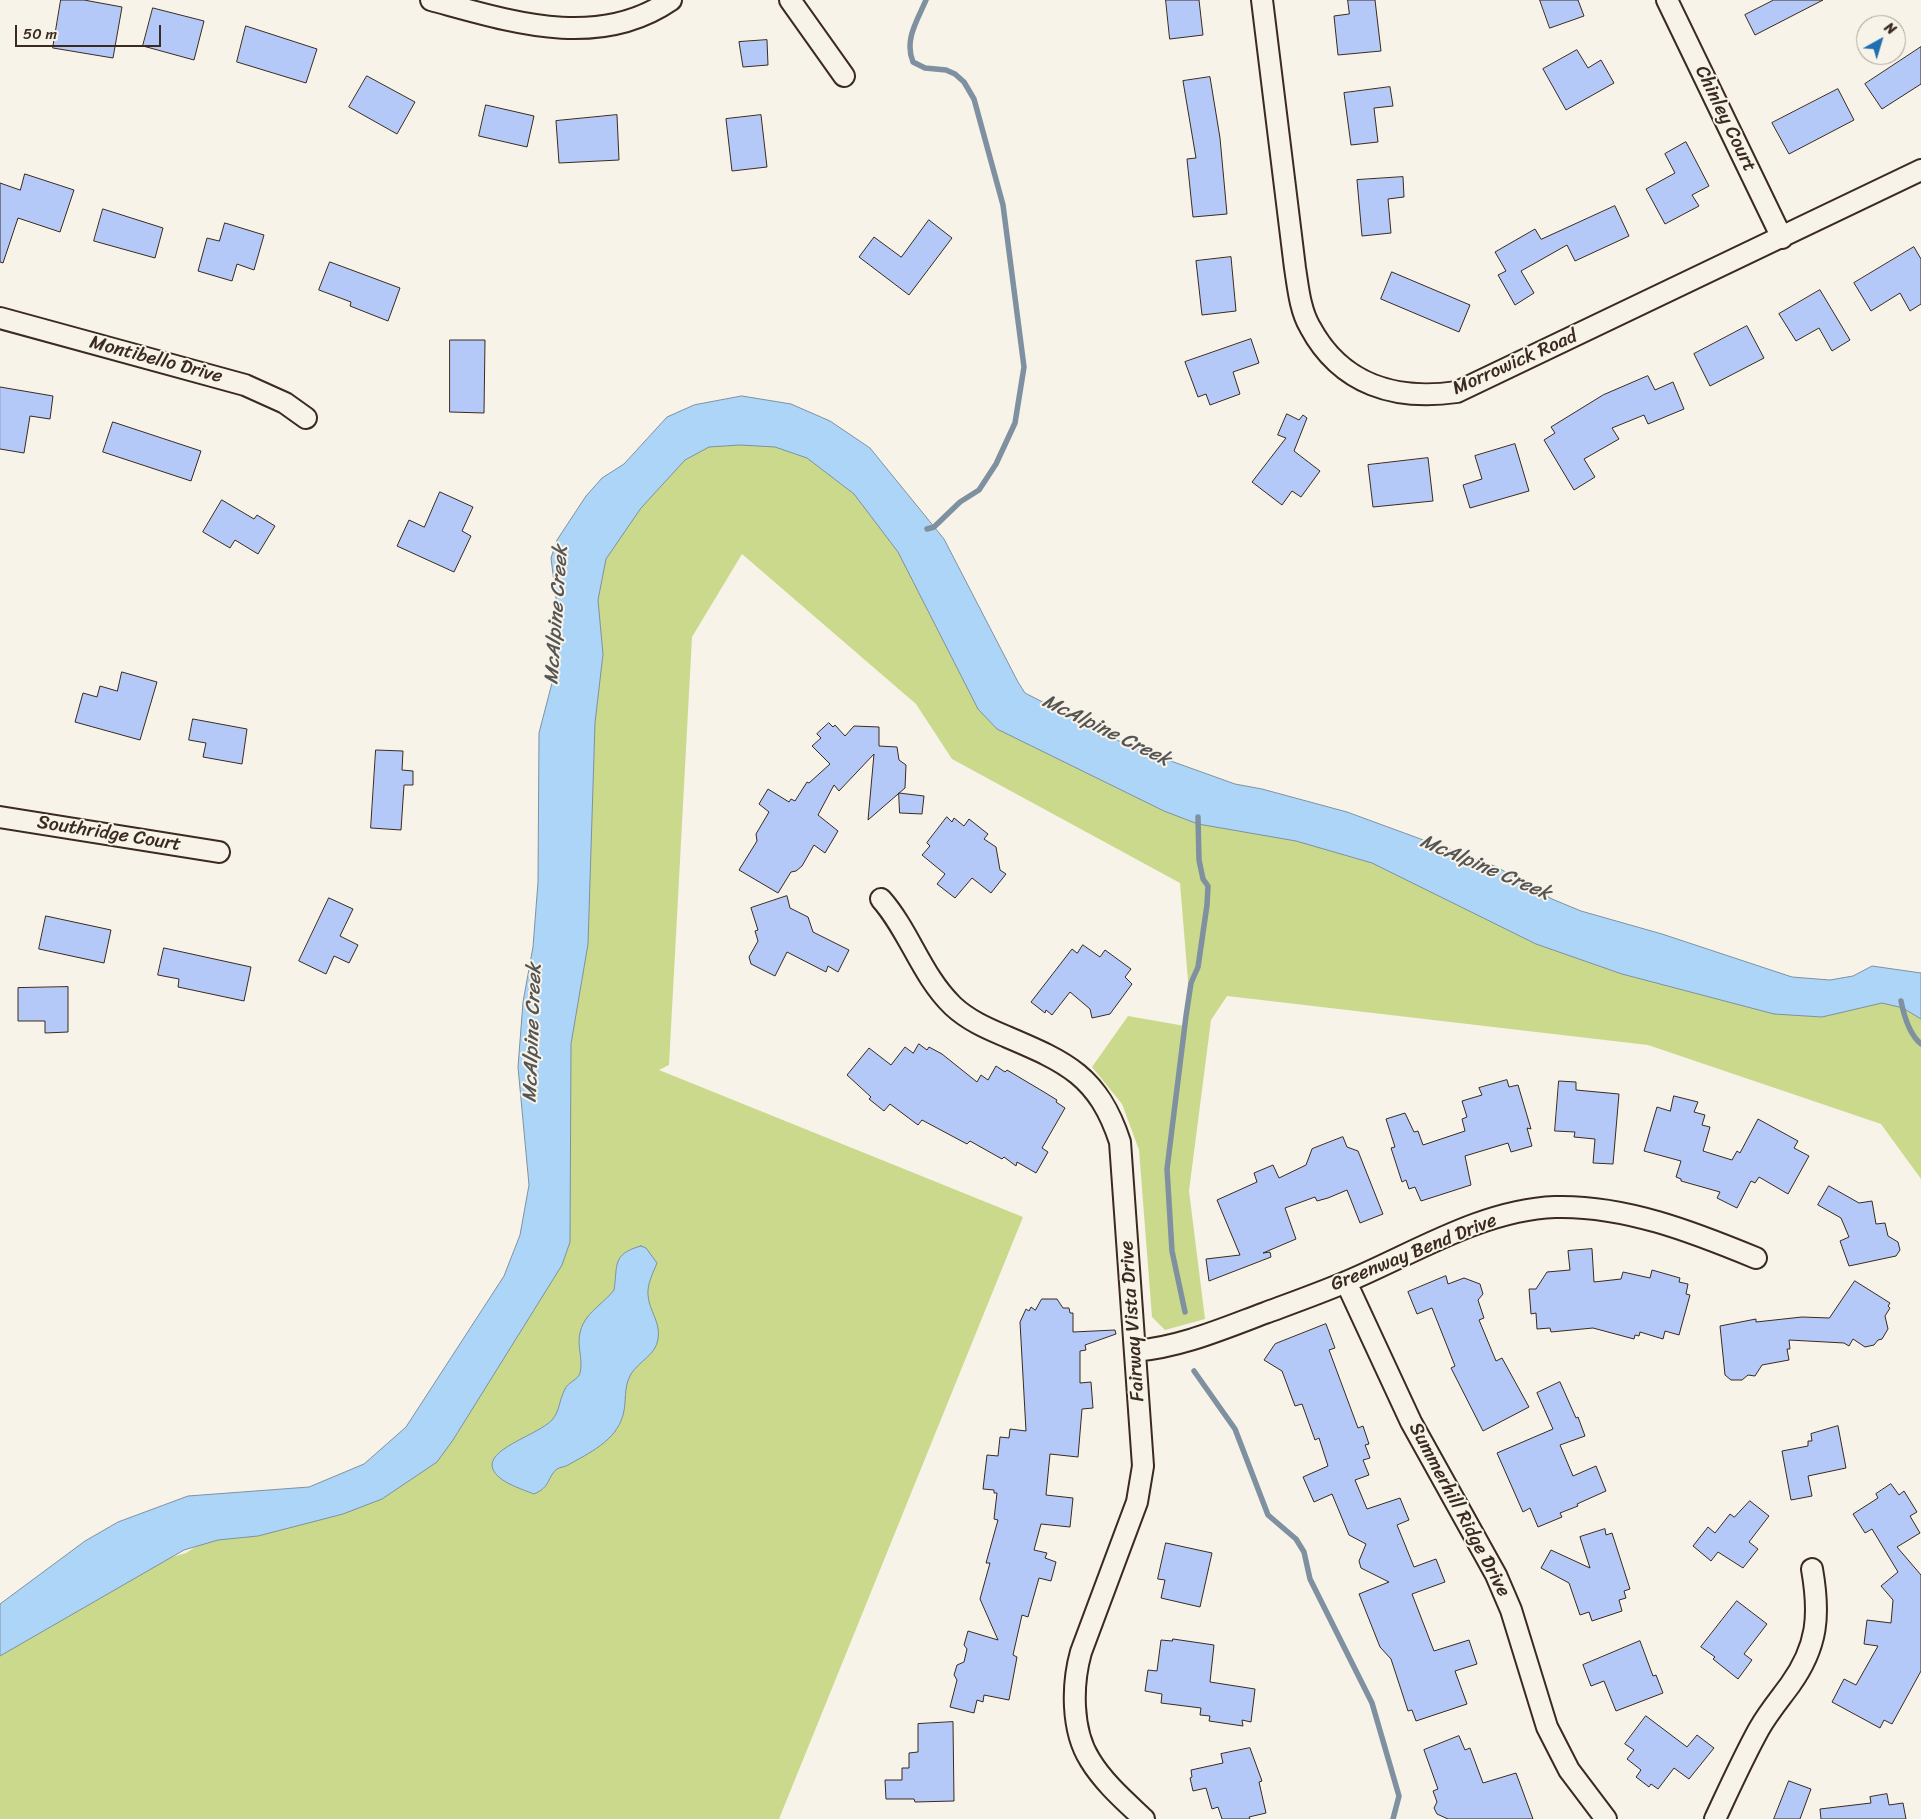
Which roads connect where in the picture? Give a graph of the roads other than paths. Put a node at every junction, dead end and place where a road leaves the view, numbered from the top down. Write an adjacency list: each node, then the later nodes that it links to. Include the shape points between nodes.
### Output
1 (431, 0): 2 (street, via 518,23 573,29 621,22)
2 (671, 0)
3 (790, 0): 6 (street)
4 (1262, 0): 8 (street, Morrowick Road, via 1303,311 1324,350 1358,379 1375,387 1402,394 1457,392)
5 (1668, 0): 8 (street, Chinley Court)
6 (844, 76)
7 (1921, 170): 8 (street, Morrowick Road)
8 (1782, 238)
9 (0, 318): 10 (street, Montibello Drive, via 245,384 285,403)
10 (306, 418)
11 (0, 817): 12 (street, Southridge Court)
12 (219, 852)
13 (881, 899): 16 (street, Fairway Vista Drive, via 906,931 927,975 964,1016 1063,1062 1091,1085 1102,1100 1120,1142)
14 (1756, 1258): 15 (street, Greenway Bend Drive, via 1723,1244 1616,1212 1555,1207 1523,1211 1480,1223)
15 (1346, 1282): 16 (street, Greenway Bend Drive, via 1187,1342); 19 (street, Summerhill Ridge Drive, via 1411,1422 1496,1575 1511,1610 1547,1727 1569,1770)
16 (1135, 1352): 18 (street, Fairway Vista Drive, via 1142,1484 1081,1652 1074,1693 1089,1758)
17 (1812, 1569): 20 (street, via 1817,1600 1814,1640 1805,1662 1759,1729)
18 (1144, 1819)
19 (1606, 1819)
20 (1715, 1819)

